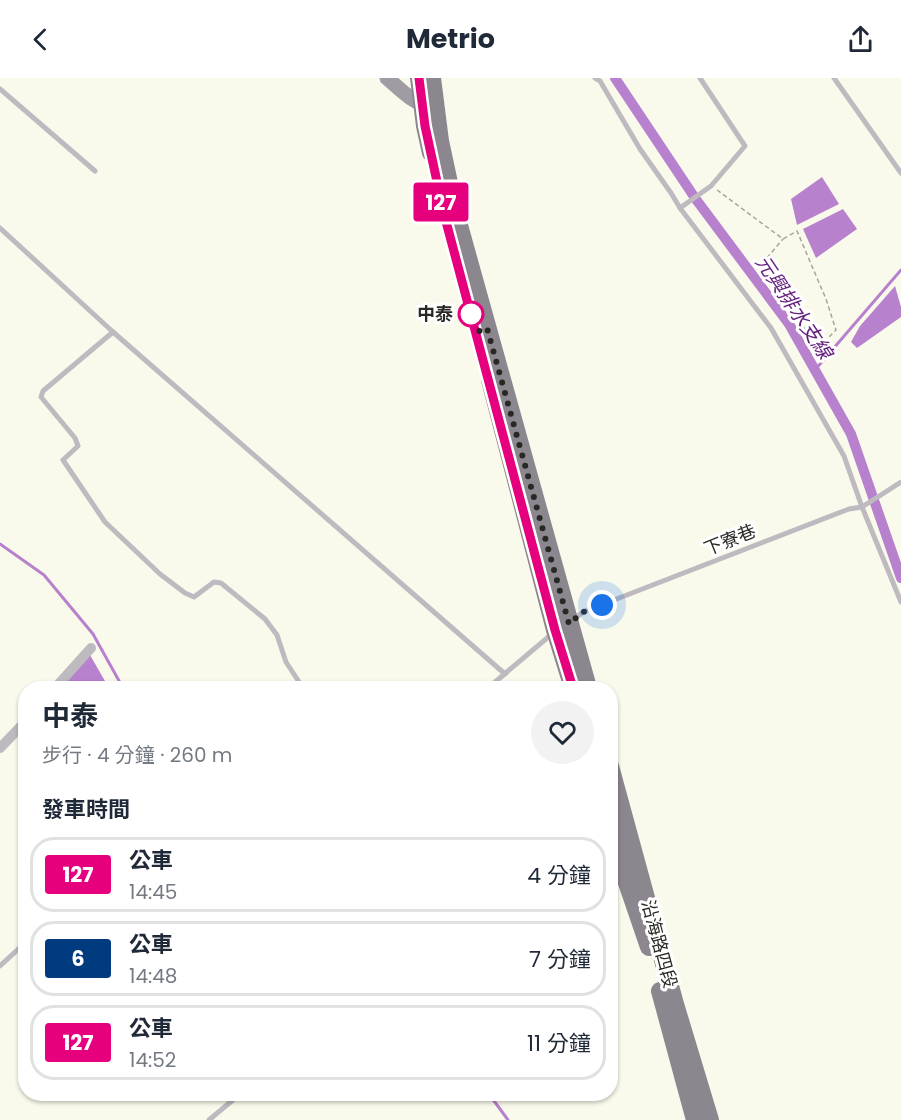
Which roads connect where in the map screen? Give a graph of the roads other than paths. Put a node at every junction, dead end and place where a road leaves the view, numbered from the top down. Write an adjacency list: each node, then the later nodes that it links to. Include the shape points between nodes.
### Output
1 (387, 78): 8 (street, via 409,97)
2 (419, 78): 8 (main road)
3 (432, 78): 8 (main road)
4 (595, 78): 11 (lane)
5 (700, 78): 11 (lane, via 745,146 711,186)
6 (834, 78): 10 (lane)
7 (0, 89): 9 (lane)
8 (429, 105): 17 (main road, via 482,330)
9 (95, 171)
10 (901, 173)
11 (680, 208): 15 (lane, via 771,328 844,456)
12 (0, 228): 13 (lane)
13 (113, 332): 19 (lane); 21 (lane, via 41,397 78,446 63,460 105,522 177,587 194,597 214,582 221,583 265,619)
14 (901, 482): 15 (lane, 下寮巷)
15 (862, 507): 16 (lane); 17 (lane, 下寮巷, via 583,612)
16 (901, 603)
17 (562, 627): 19 (lane, 下寮巷); 23 (main road); 24 (main road)
18 (91, 648): 20 (street)
19 (505, 674): 22 (lane, 下寮巷)
20 (61, 681)
21 (298, 681)
22 (496, 681)
23 (572, 681)
24 (585, 681)
25 (18, 729): 26 (street)
26 (0, 748)
27 (618, 795): 34 (main road, 沿海路四段)
28 (618, 853): 33 (main road, 沿海路四段, via 649,948)
29 (18, 949): 30 (lane)
30 (0, 966)
31 (232, 1101): 32 (lane)
32 (209, 1120)
33 (695, 1120)
34 (710, 1120)

